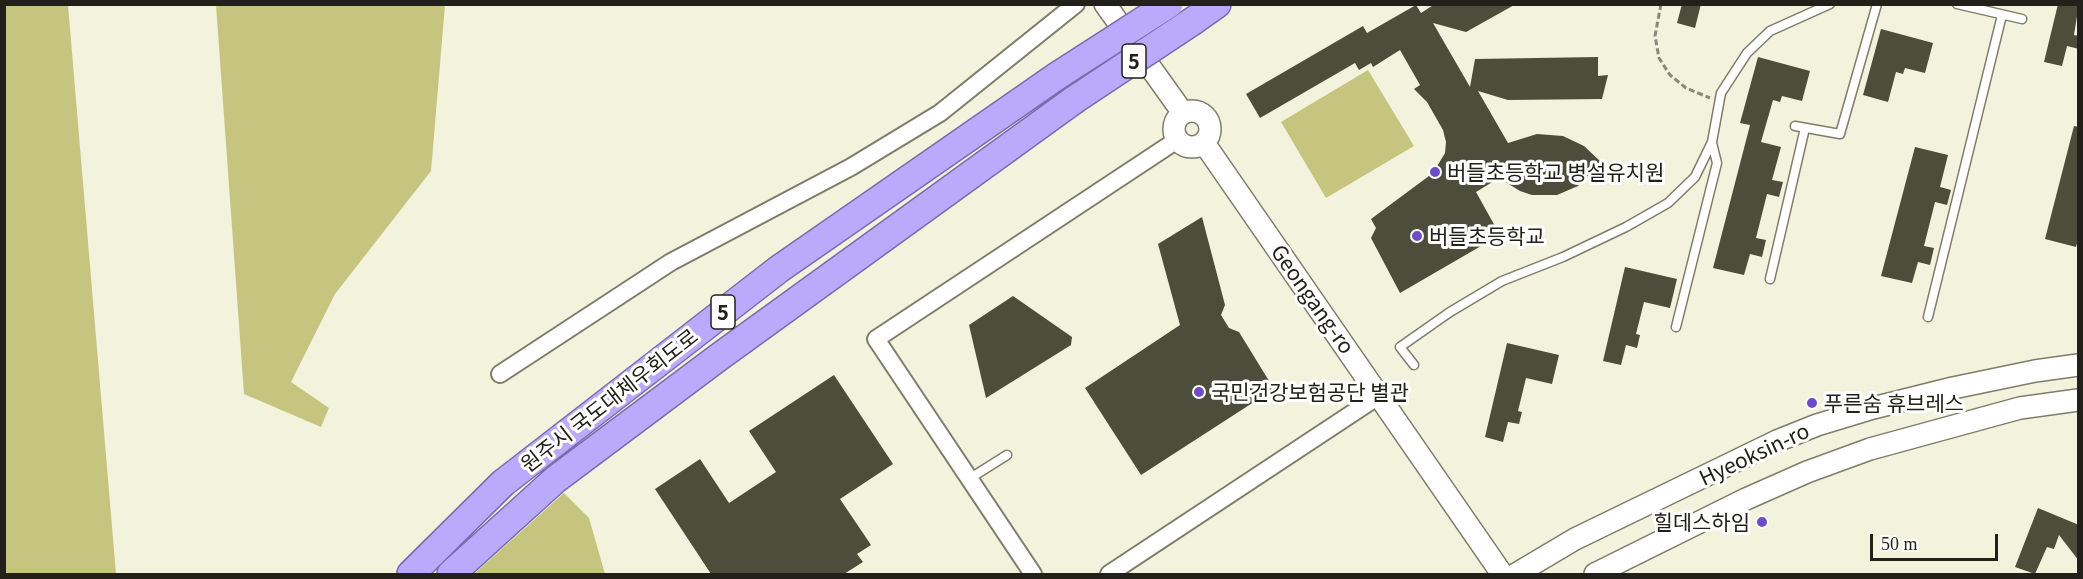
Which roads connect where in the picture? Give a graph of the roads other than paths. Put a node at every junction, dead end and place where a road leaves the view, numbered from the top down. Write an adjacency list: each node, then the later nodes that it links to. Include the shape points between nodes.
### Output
1 (1076, 4): 21 (street, via 940,113 851,167 671,262)
2 (1105, 4): 10 (street)
3 (1169, 4): 26 (highway, 원주시 국도대체우회도로 / 5, bridge, via 1057,76 779,269 503,483)
4 (1217, 4): 27 (highway, 원주시 국도대체우회도로 / 5, bridge, via 1074,100 719,357 556,479)
5 (1830, 4): 14 (lane, via 1770,31 1747,53 1721,93)
6 (1877, 4): 12 (lane, via 1840,134)
7 (1957, 4): 8 (lane)
8 (2002, 15): 9 (lane); 17 (lane)
9 (2022, 19)
10 (1183, 113): 13 (street, via 1174,128); 15 (street, via 1200,113 1209,122 1210,133)
11 (1795, 126): 12 (lane)
12 (1805, 128): 16 (lane)
13 (1177, 140): 15 (street, via 1187,146); 25 (street, via 876,339)
14 (1712, 142): 18 (lane, via 1717,164); 19 (lane, via 1695,177 1668,202 1563,257 1502,281 1400,347)
15 (1204, 143): 22 (street, Geongang-ro)
16 (1770, 279)
17 (1928, 317)
18 (1676, 327)
19 (1414, 365)
20 (2079, 365): 31 (street, Hyeoksin-ro, via 1953,388 1817,425 1575,539)
21 (500, 374)
22 (1380, 395): 29 (street); 30 (street, Geongang-ro)
23 (2079, 400): 32 (street, Hyeoksin-ro, via 2020,408 1870,449 1746,499)
24 (1007, 455): 25 (lane)
25 (969, 479): 28 (street)
26 (411, 574)
27 (451, 574)
28 (1033, 574)
29 (1109, 574)
30 (1502, 574)
31 (1516, 574)
32 (1595, 574)

